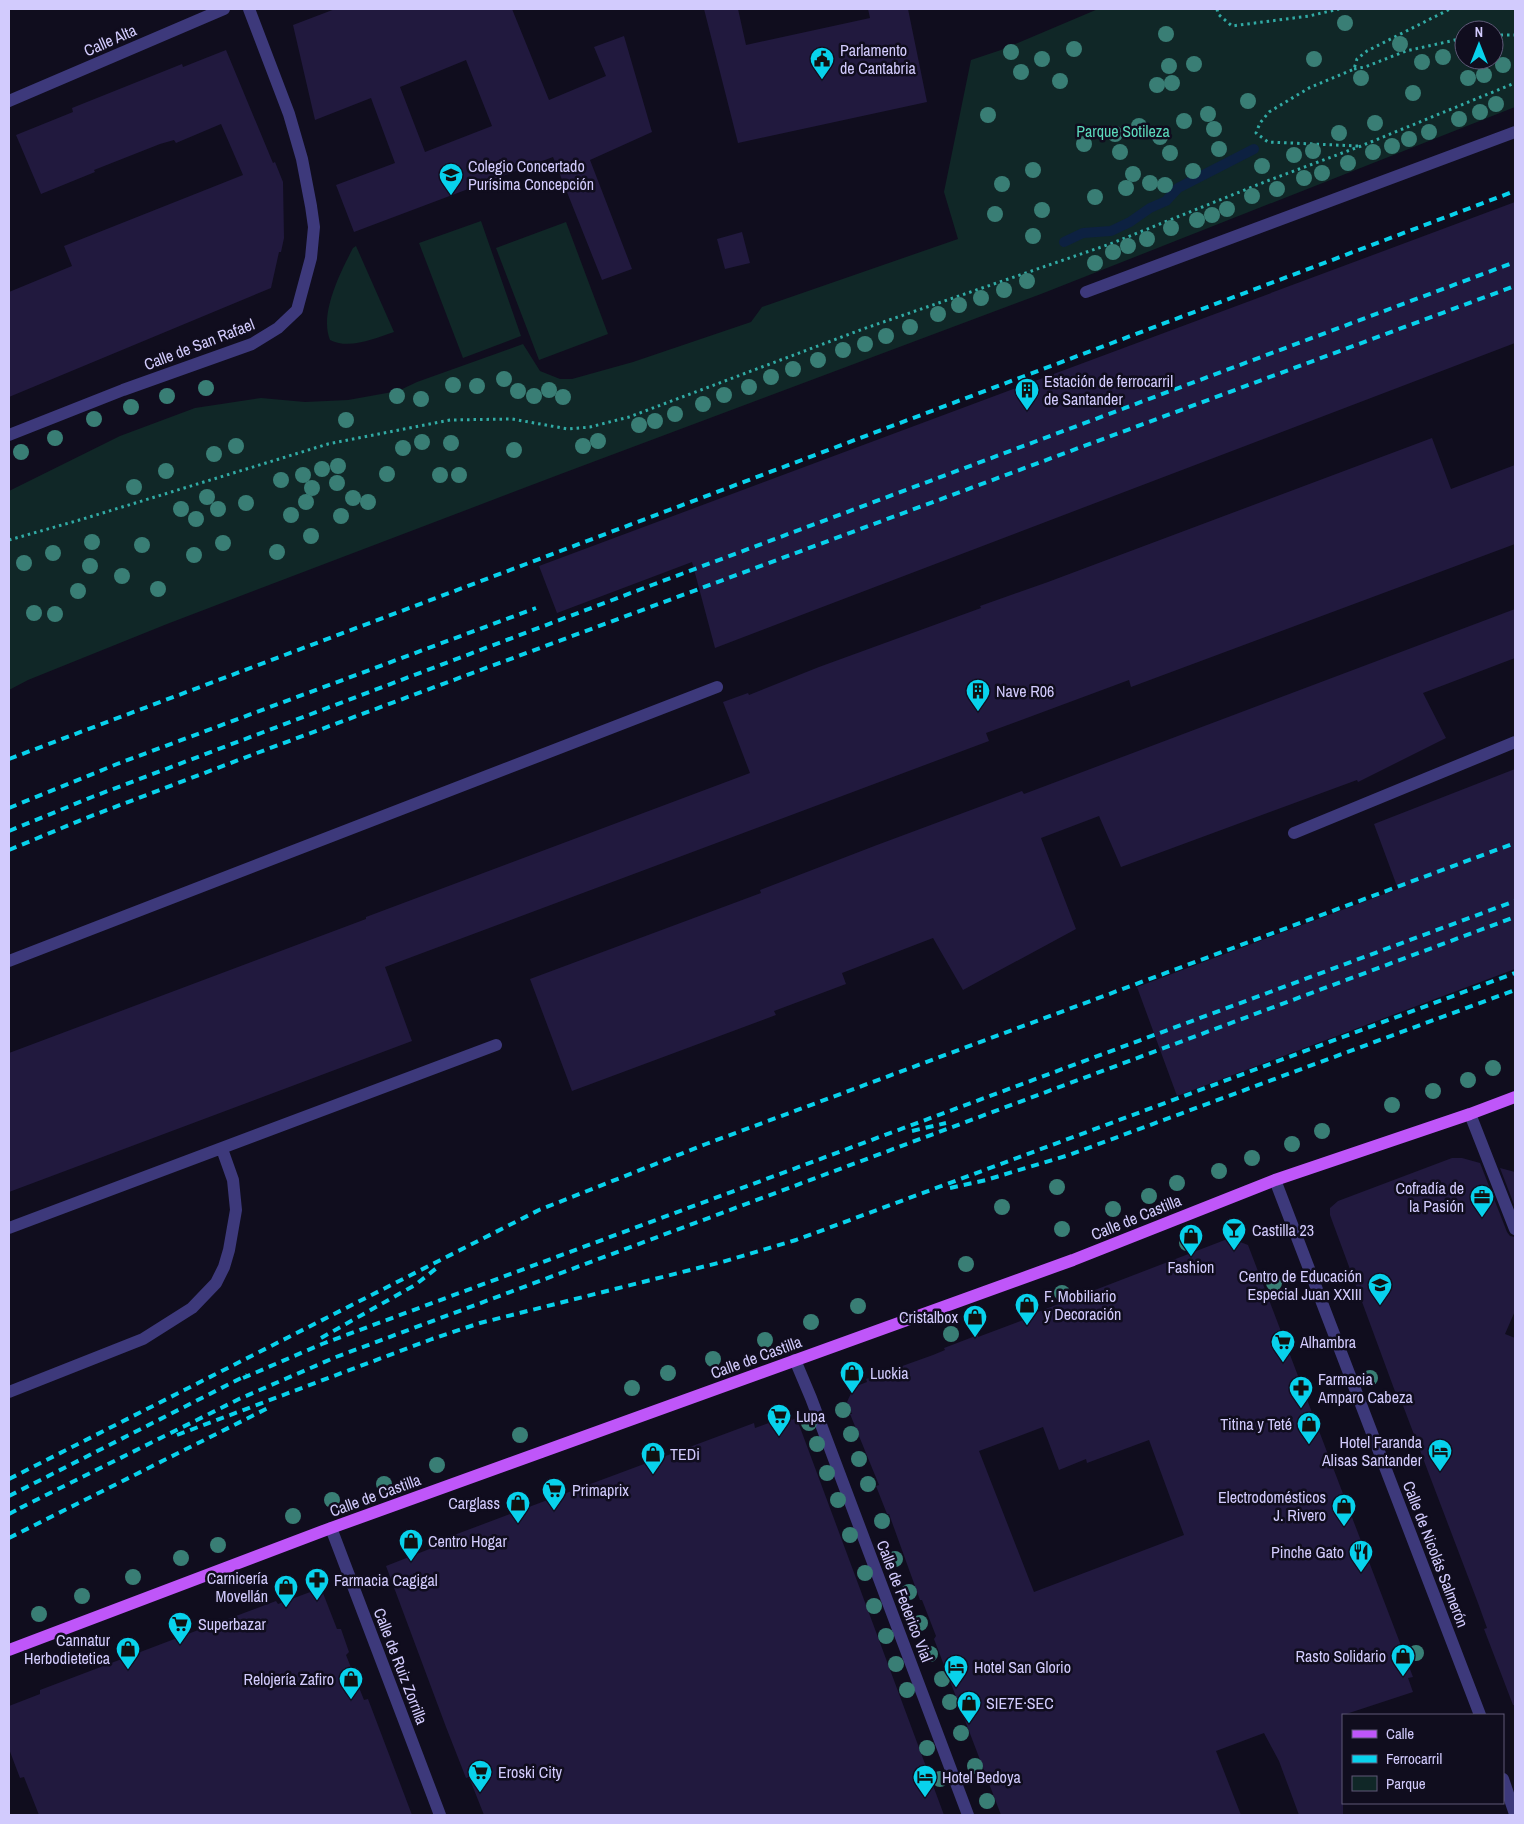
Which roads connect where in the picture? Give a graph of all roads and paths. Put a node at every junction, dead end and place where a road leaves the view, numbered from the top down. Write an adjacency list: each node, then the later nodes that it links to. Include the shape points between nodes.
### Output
1 (224, 9): 9 (street, Calle Alta)
2 (249, 9): 13 (street, Calle de San Rafael, via 289,114 311,206 314,228 311,258 297,310 278,328 252,344)
3 (1218, 9): 4 (path, via 1218,14 1232,26)
4 (1339, 9)
5 (1450, 9): 7 (path, via 1367,51 1357,59)
6 (1454, 40): 7 (path)
7 (1354, 68): 11 (path, via 1309,88 1269,112 1256,133 1268,142)
8 (1515, 83): 11 (path)
9 (9, 101)
10 (1515, 132): 12 (street)
11 (1361, 146): 14 (path, via 1110,244 863,329 629,417 568,429 512,419 450,420 338,442)
12 (1086, 292)
13 (9, 435)
14 (9, 540)
15 (717, 687): 18 (street)
16 (1515, 742): 17 (street)
17 (1294, 833)
18 (9, 961)
19 (496, 1045): 22 (street)
20 (1515, 1097): 21 (main road, Calle de Castilla)
21 (1470, 1114): 23 (main road, Calle de Castilla); 25 (street)
22 (222, 1149): 24 (street); 27 (street, via 233,1180 236,1210 229,1250 216,1283 192,1308 143,1339)
23 (1275, 1180): 26 (main road, Calle de Castilla, via 1073,1260); 30 (street, Calle de Nicolás Salmerón)
24 (9, 1228)
25 (1515, 1229)
26 (795, 1360): 28 (main road, Calle de Castilla); 34 (street, Calle de Federico Vial)
27 (9, 1392)
28 (331, 1528): 29 (main road, Calle de Castilla); 33 (street, Calle de Ruiz Zorrilla)
29 (9, 1650)
30 (1480, 1714)
31 (1504, 1782): 32 (street)
32 (1515, 1814)
33 (440, 1815)
34 (968, 1815)

